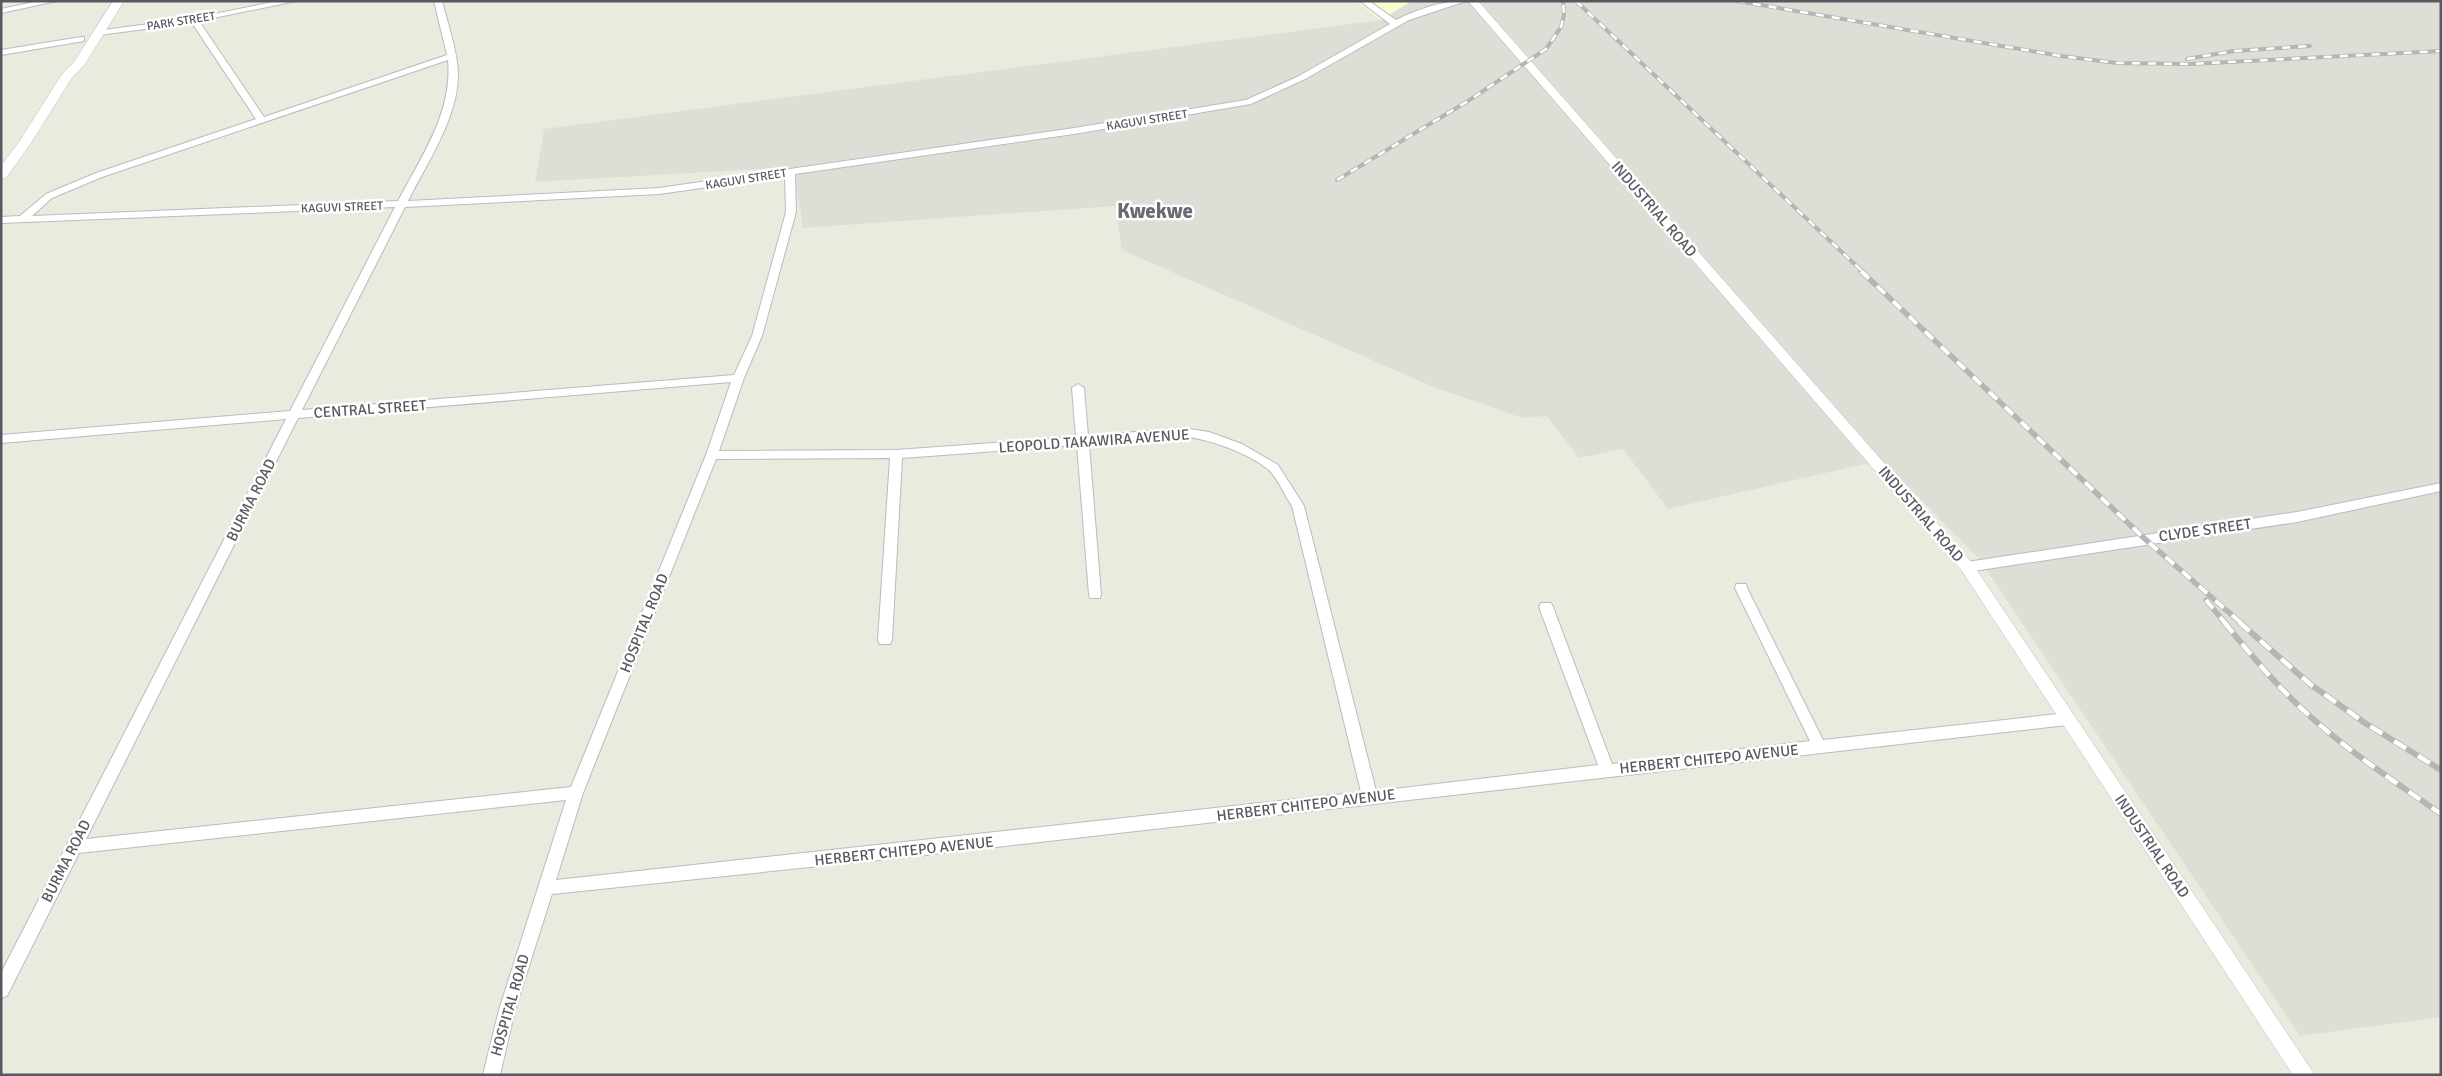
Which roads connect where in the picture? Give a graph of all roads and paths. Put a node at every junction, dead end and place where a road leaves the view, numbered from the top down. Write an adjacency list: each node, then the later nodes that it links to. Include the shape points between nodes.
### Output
1 (53, 1): 9 (street)
2 (106, 1): 13 (main road)
3 (119, 1): 12 (main road)
4 (292, 1): 10 (street, PARK STREET)
5 (438, 1): 15 (street, BURMA ROAD)
6 (1364, 1): 11 (street)
7 (1462, 1): 11 (street, KAGUVI STREET, via 1432,8)
8 (1473, 1): 31 (street, INDUSTRIAL ROAD)
9 (1, 11)
10 (194, 20): 12 (street, PARK STREET); 17 (street)
11 (1396, 24): 18 (street, KAGUVI STREET, via 1270,95 1248,102)
12 (99, 33): 16 (main road, via 79,64)
13 (81, 39): 14 (street); 16 (main road, via 65,66)
14 (1, 53)
15 (452, 56): 17 (street); 20 (street, BURMA ROAD, via 455,72 451,102)
16 (66, 77): 19 (main road, via 26,142)
17 (261, 119): 21 (street, via 60,190)
18 (790, 172): 20 (street, KAGUVI STREET, via 659,191); 23 (street, HOSPITAL ROAD, via 791,212 756,336)
19 (1, 175)
20 (399, 205): 21 (street, KAGUVI STREET); 25 (street, BURMA ROAD)
21 (23, 219): 22 (street, KAGUVI STREET)
22 (1, 220)
23 (738, 378): 25 (street, CENTRAL STREET); 29 (street, HOSPITAL ROAD)
24 (1078, 388): 27 (street)
25 (294, 414): 26 (street, CENTRAL STREET); 41 (street, BURMA ROAD)
26 (1, 439)
27 (1081, 440): 28 (street, LEOPOLD TAKAWIRA AVENUE); 33 (street); 40 (street, LEOPOLD TAKAWIRA AVENUE, via 1174,433 1205,435 1238,447 1274,468 1298,506)
28 (896, 454): 29 (street, LEOPOLD TAKAWIRA AVENUE); 35 (street)
29 (712, 455): 39 (street, HOSPITAL ROAD)
30 (2441, 487): 31 (street, CLYDE STREET, via 2297,516)
31 (1967, 567): 36 (street, INDUSTRIAL ROAD)
32 (1741, 588): 37 (street)
33 (1095, 594)
34 (1546, 607): 38 (street)
35 (885, 640)
36 (2067, 719): 37 (street, HERBERT CHITEPO AVENUE); 45 (street, INDUSTRIAL ROAD)
37 (1819, 746): 38 (street, HERBERT CHITEPO AVENUE)
38 (1607, 770): 40 (street, HERBERT CHITEPO AVENUE)
39 (576, 793): 41 (street); 42 (street, HOSPITAL ROAD)
40 (1370, 797): 42 (street, HERBERT CHITEPO AVENUE, via 1026,838)
41 (73, 847): 43 (street, BURMA ROAD)
42 (545, 888): 44 (street, HOSPITAL ROAD, via 507,1010)
43 (1, 990)
44 (491, 1075)
45 (2305, 1075)

